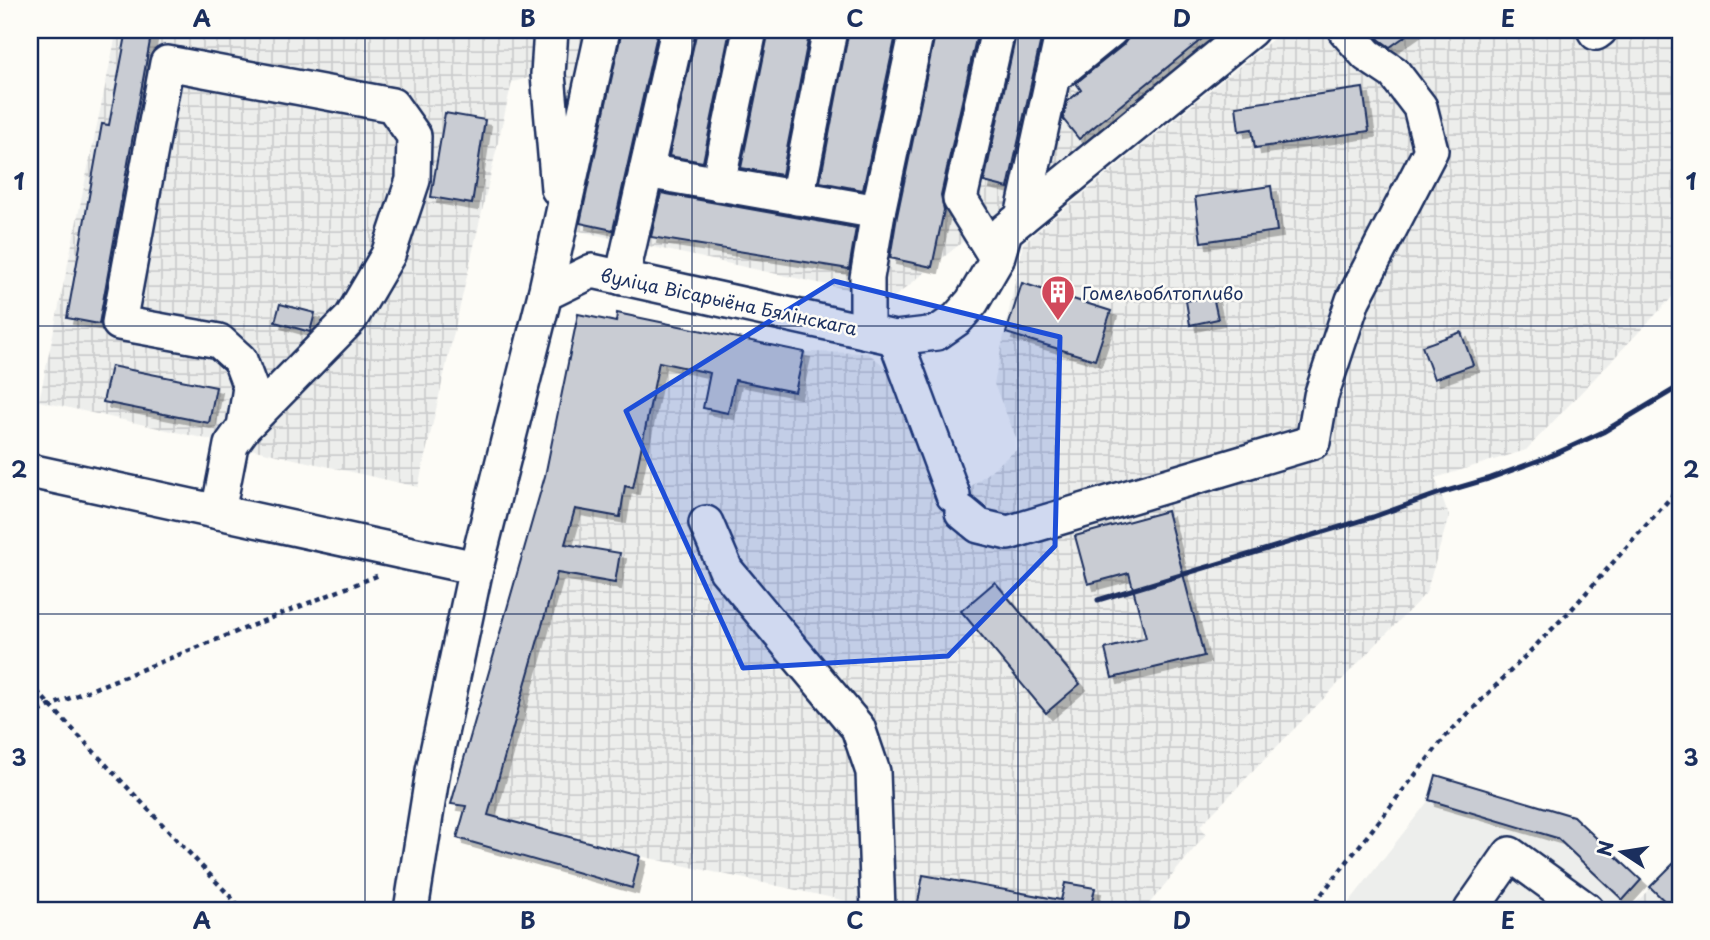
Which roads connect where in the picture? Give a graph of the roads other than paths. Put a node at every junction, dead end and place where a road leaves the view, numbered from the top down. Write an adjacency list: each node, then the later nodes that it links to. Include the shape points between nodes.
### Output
1 (551, 30): 20 (street, via 548,74)
2 (603, 30): 20 (street)
3 (678, 30): 15 (street)
4 (750, 30): 16 (street)
5 (830, 30): 17 (street)
6 (917, 30): 18 (street)
7 (998, 30): 21 (street, via 960,199)
8 (1063, 30): 14 (street)
9 (1111, 30): 14 (street)
10 (1251, 30): 19 (street, вуліца Вісарыёна Бялінскага)
11 (1345, 30): 24 (street, via 1367,55 1394,73 1420,107 1431,150 1353,300 1321,396 1313,443 1008,533 979,526 958,503)
12 (1594, 30): 13 (street)
13 (1600, 30)
14 (1052, 78): 19 (street)
15 (646, 171): 16 (street); 22 (street)
16 (718, 184): 17 (street)
17 (797, 198): 18 (street)
18 (878, 212): 24 (street, via 867,278)
19 (1022, 217): 21 (street, вуліца Вісарыёна Бялінскага, via 1005,232)
20 (561, 223): 23 (street)
21 (998, 259): 24 (street, вуліца Вісарыёна Бялінскага, via 972,302 937,333)
22 (622, 278): 23 (street, вуліца Вісарыёна Бялінскага, via 592,271); 24 (street, вуліца Вісарыёна Бялінскага)
23 (545, 294): 29 (street)
24 (881, 335)
25 (244, 427): 25 (street, via 351,318 388,255 413,180 414,136 392,104 167,63 119,323 219,341 240,360 250,387); 27 (street, via 231,444)
26 (30, 471): 27 (street)
27 (218, 512): 29 (street)
28 (706, 523): 31 (street, via 726,569 858,728 873,772)
29 (476, 568): 30 (street, via 433,771)
30 (411, 910)
31 (878, 910)
32 (1471, 910): 33 (street, via 1510,854)
33 (1587, 910)

